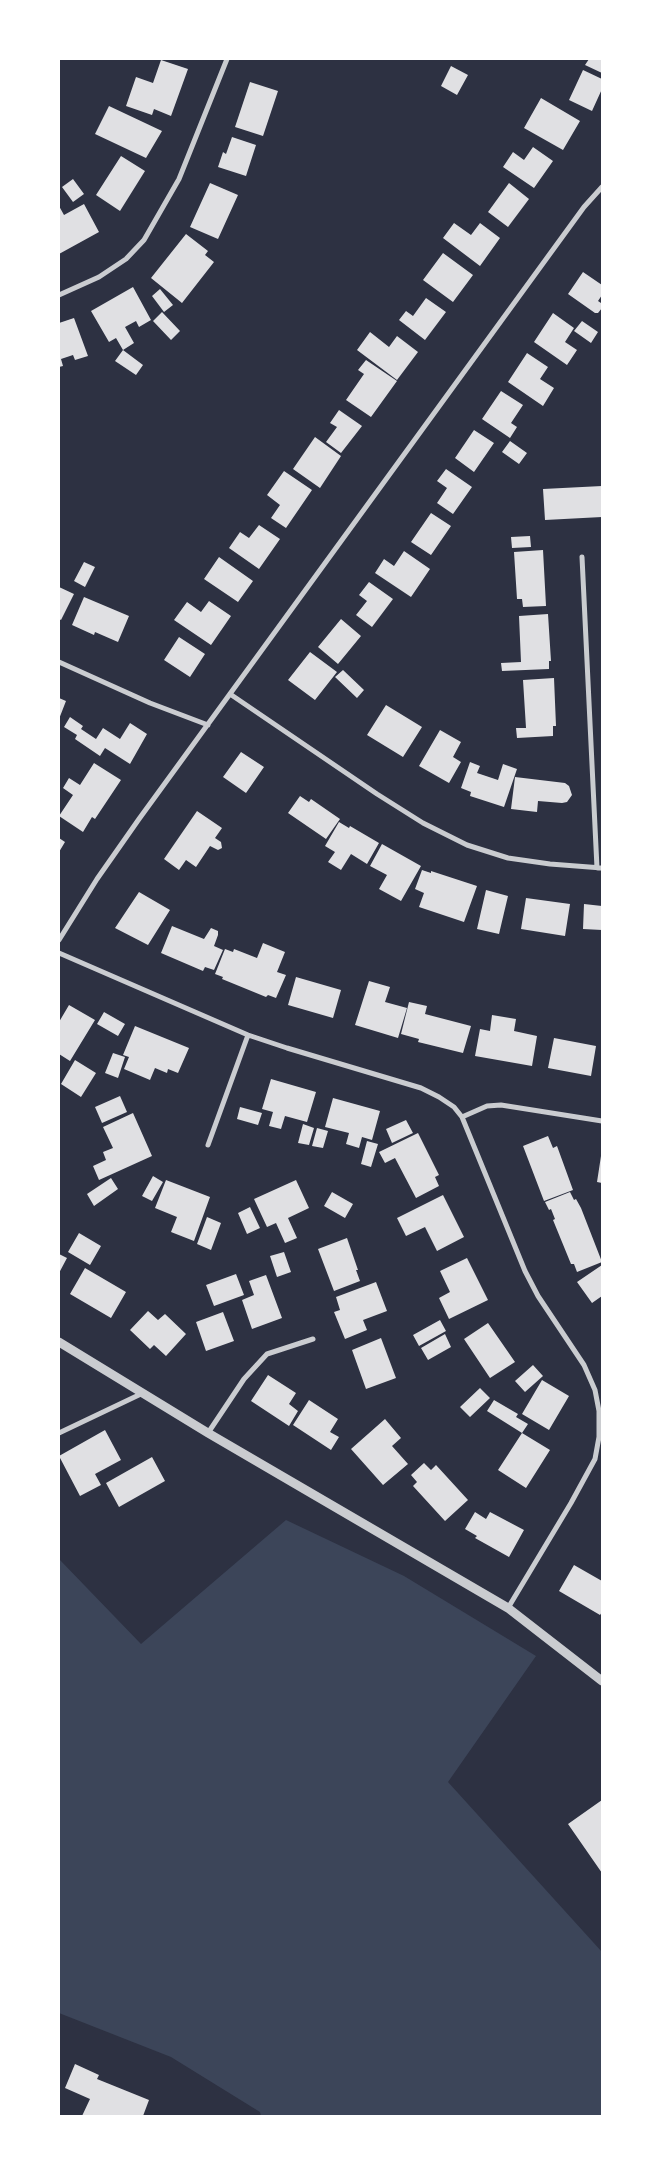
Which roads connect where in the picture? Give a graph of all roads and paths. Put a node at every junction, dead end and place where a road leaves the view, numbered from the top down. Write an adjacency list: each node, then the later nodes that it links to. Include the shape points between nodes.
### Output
1 (227, 59): 3 (street, via 179,179 144,240 119,264 99,277)
2 (602, 187): 6 (street, via 584,207)
3 (59, 295)
4 (582, 557): 8 (street)
5 (59, 662): 7 (street)
6 (230, 694): 7 (street); 8 (street, via 377,794 423,823 467,845 508,858)
7 (208, 725): 9 (street, via 97,879)
8 (600, 868)
9 (59, 940)
10 (59, 953): 11 (street)
11 (248, 1035): 12 (street, via 421,1088 454,1107); 14 (street)
12 (462, 1117): 13 (street, via 480,1108 501,1105); 20 (street, via 525,1271 584,1365 595,1390 599,1411 595,1459)
13 (602, 1121)
14 (208, 1144)
15 (313, 1339): 19 (street, via 267,1354 244,1379)
16 (59, 1342): 17 (street)
17 (143, 1393): 18 (street); 19 (street)
18 (59, 1433)
19 (208, 1433): 20 (street)
20 (508, 1608): 21 (street)
21 (602, 1681)

